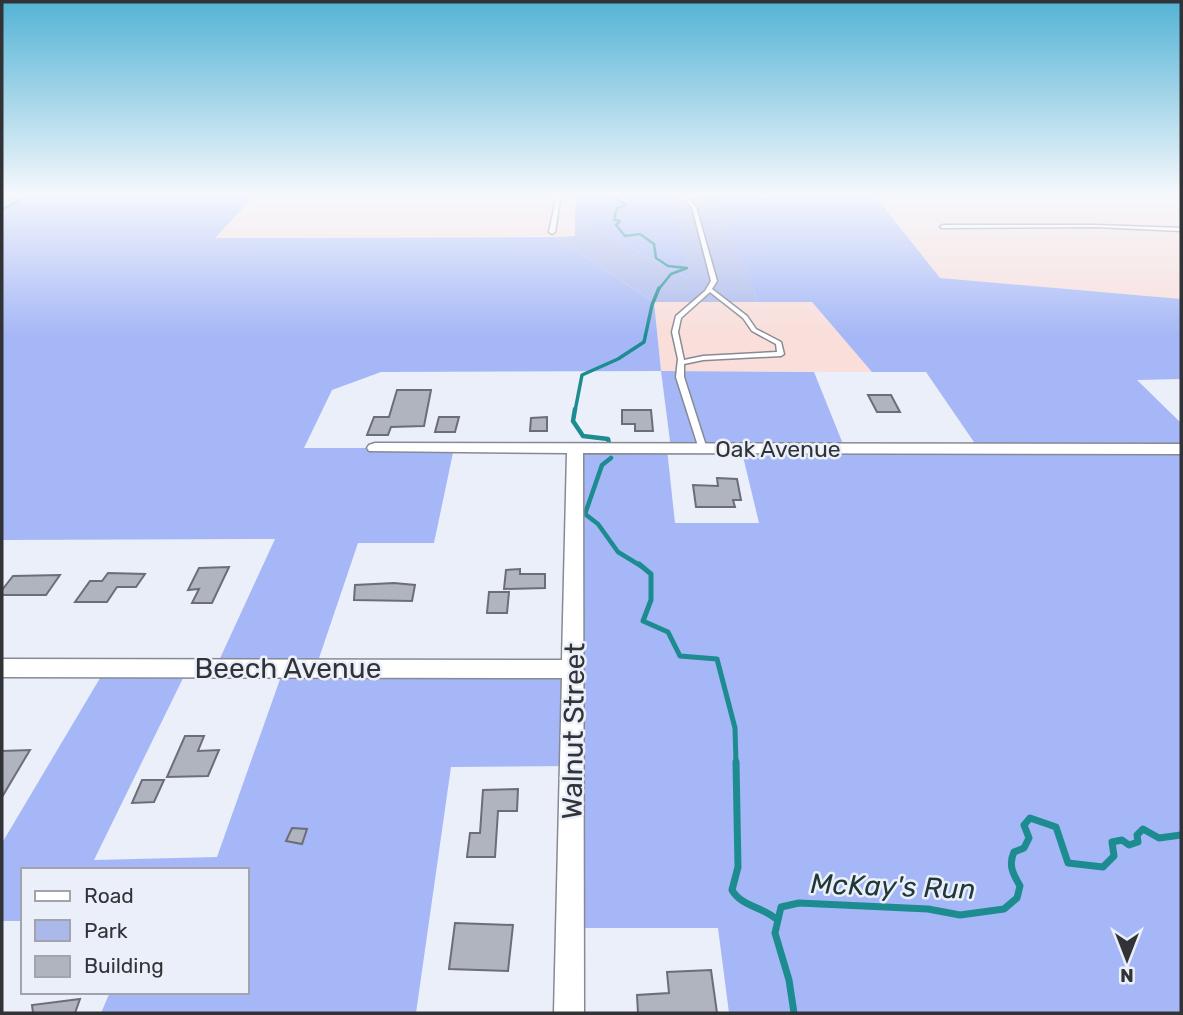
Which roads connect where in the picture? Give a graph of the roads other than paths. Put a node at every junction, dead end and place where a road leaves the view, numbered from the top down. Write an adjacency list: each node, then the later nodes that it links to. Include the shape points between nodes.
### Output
1 (703, 241): 2 (lane, via 714,281)
2 (709, 289): 3 (lane, via 678,317 675,332); 3 (lane, via 745,317 754,330 779,343 781,354)
3 (680, 363): 6 (lane, via 680,377)
4 (375, 448): 5 (street, Oak Avenue)
5 (575, 449): 6 (street, Oak Avenue); 9 (street, Walnut Street)
6 (703, 449): 7 (street, Oak Avenue)
7 (1181, 449)
8 (2, 668): 9 (street, Beech Avenue)
9 (574, 669): 10 (street, Walnut Street)
10 (569, 1013)

